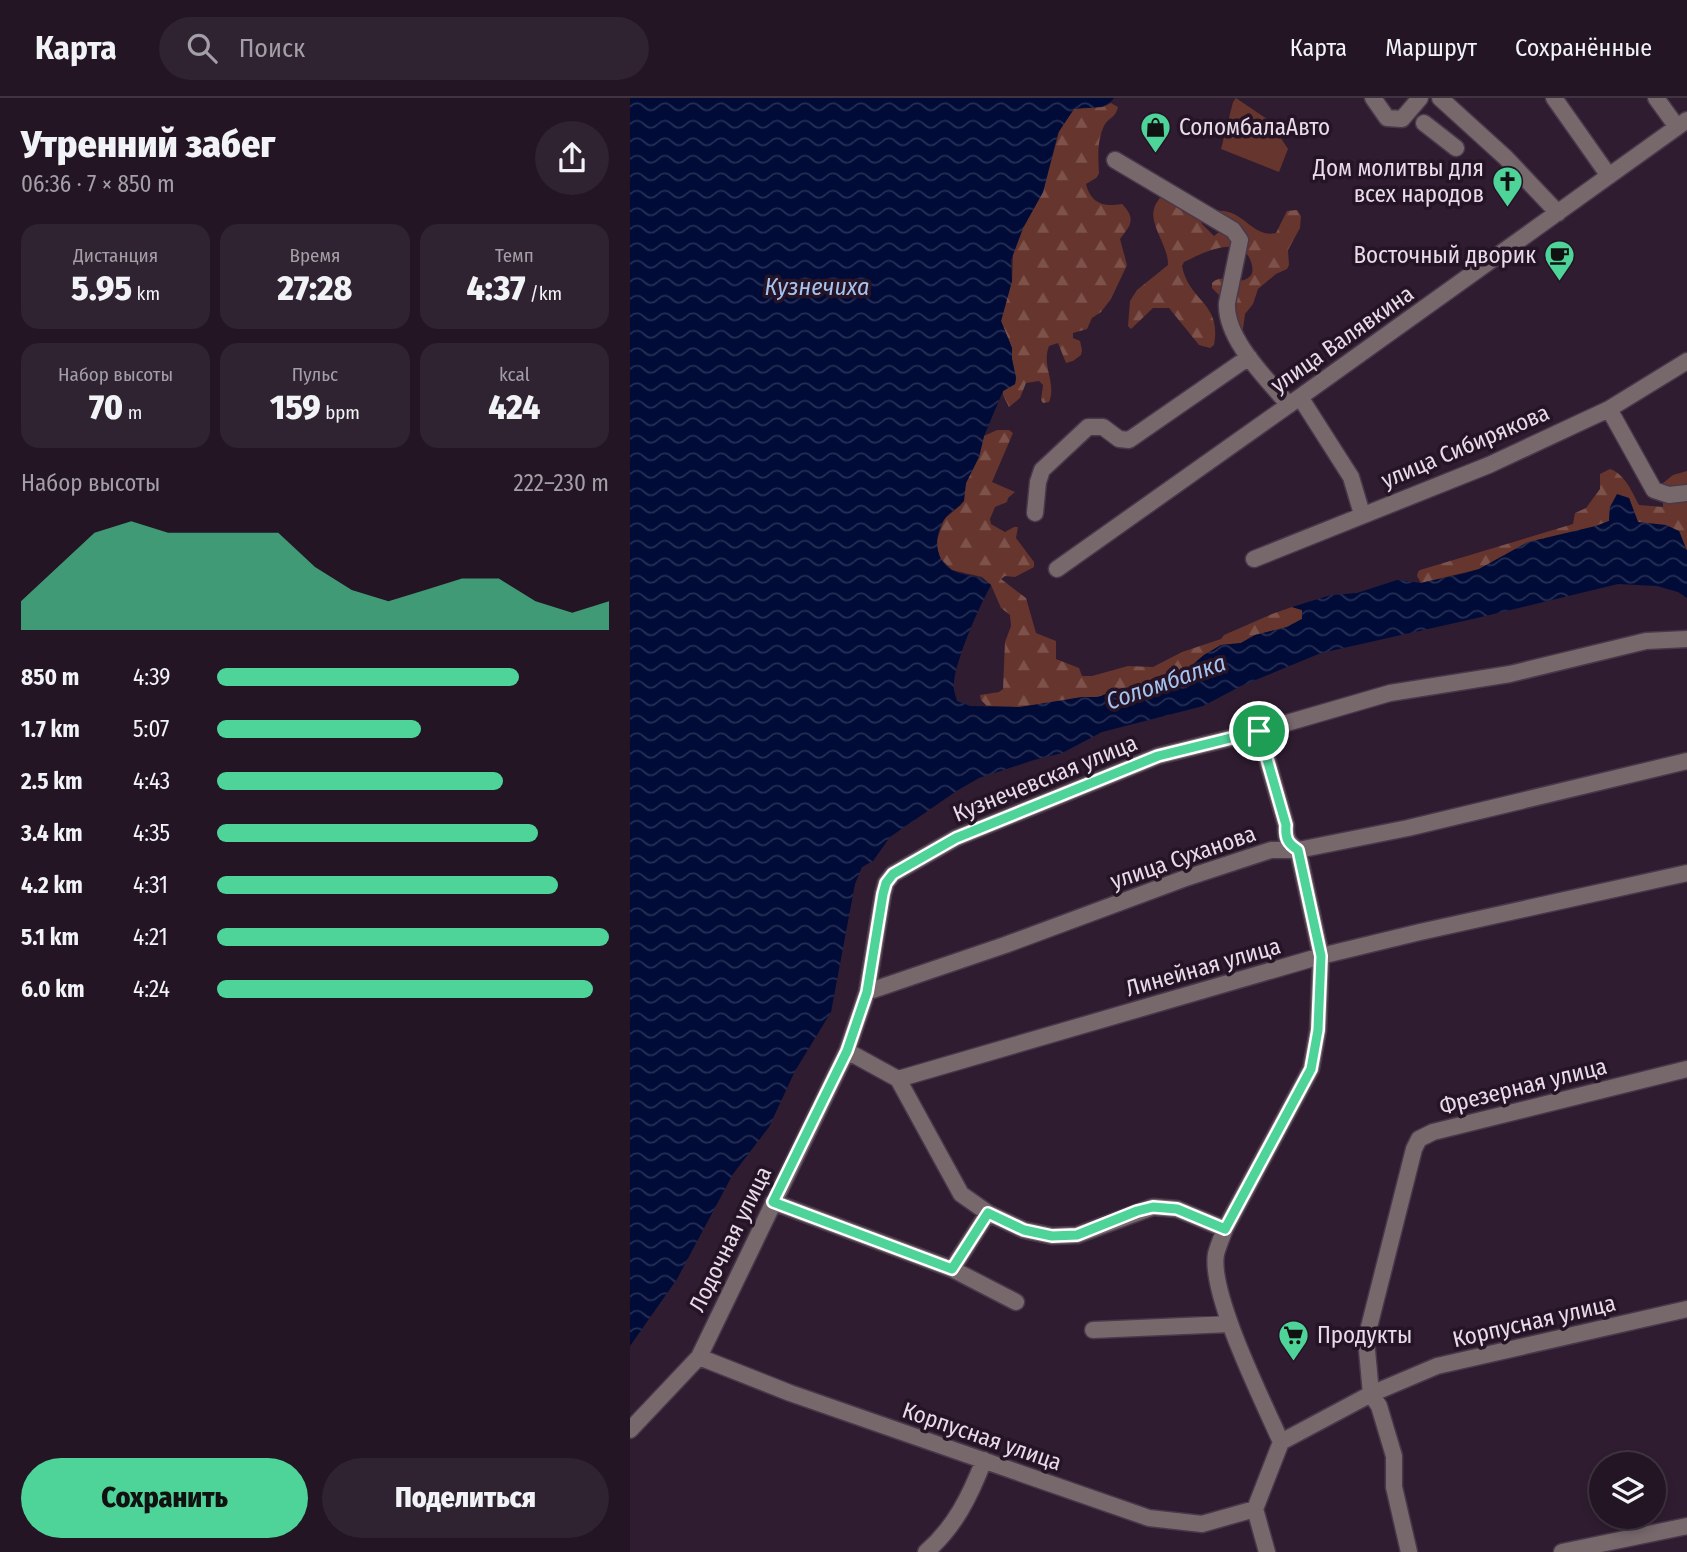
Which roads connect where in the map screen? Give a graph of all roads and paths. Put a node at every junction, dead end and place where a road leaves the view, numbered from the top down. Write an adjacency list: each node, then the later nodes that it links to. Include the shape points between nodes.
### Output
1 (1373, 98): 2 (street, via 1387,118 1402,119)
2 (1420, 98)
3 (1554, 98): 10 (street)
4 (1656, 98): 7 (street)
5 (1445, 100): 11 (street)
6 (1424, 124): 8 (street)
7 (1682, 124): 10 (street, улица Валявкина)
8 (1456, 148)
9 (1115, 160): 12 (street, via 1233,230 1240,240 1226,314)
10 (1609, 176): 11 (street, улица Валявкина)
11 (1558, 213): 14 (street, улица Валявкина)
12 (1249, 357): 14 (street); 17 (street, via 1129,440 1119,439 1103,427 1088,427 1042,470)
13 (1687, 361): 15 (street, улица Сибирякова)
14 (1295, 401): 18 (street, via 1351,477); 20 (street, улица Валявкина)
15 (1609, 409): 16 (street, via 1654,490 1669,495); 18 (street, улица Сибирякова, via 1489,465)
16 (1687, 493)
17 (1035, 513)
18 (1362, 514): 19 (street, улица Сибирякова)
19 (1254, 559)
20 (1056, 569)
21 (1687, 639): 22 (street, Кузнечевская улица, via 1646,641 1510,674 1390,693)
22 (1259, 731): 24 (street, via 1286,825 1285,836); 27 (street, Кузнечевская улица, via 1158,756 956,838 893,874 883,894)
23 (1687, 761): 24 (street, улица Суханова)
24 (1298, 850): 26 (street); 27 (street, улица Суханова, via 1271,850 1184,878)
25 (1687, 873): 26 (street, Линейная улица)
26 (1321, 956): 30 (street, Линейная улица); 33 (street, via 1318,1030 1311,1069)
27 (867, 992): 28 (street, Кузнечевская улица)
28 (847, 1051): 30 (street); 31 (street, Лодочная улица)
29 (1687, 1069): 40 (street, Фрезерная улица, via 1419,1139 1366,1339)
30 (898, 1079): 32 (street, via 961,1194)
31 (773, 1202): 34 (street); 39 (street, Лодочная улица)
32 (988, 1213): 33 (street, via 1024,1230 1052,1236 1077,1235 1153,1207 1177,1209); 34 (street)
33 (1225, 1229): 37 (street, via 1216,1255)
34 (952, 1269): 35 (street)
35 (1016, 1301)
36 (1687, 1309): 40 (street, Корпусная улица, via 1437,1366)
37 (1230, 1324): 38 (street); 42 (street)
38 (1093, 1330)
39 (699, 1357): 41 (street, Лодочная улица); 43 (street, Корпусная улица)
40 (1371, 1394): 42 (street, Корпусная улица); 49 (street, Фрезерная улица, via 1394,1456 1394,1487)
41 (630, 1430)
42 (1281, 1442): 44 (street)
43 (984, 1461): 44 (street, Корпусная улица, via 1149,1518 1202,1524); 47 (street, via 970,1497 944,1536)
44 (1255, 1510): 48 (street)
45 (1687, 1526): 46 (street)
46 (1618, 1546): 50 (street)
47 (926, 1552)
48 (1267, 1552)
49 (1409, 1552)
50 (1562, 1552)

